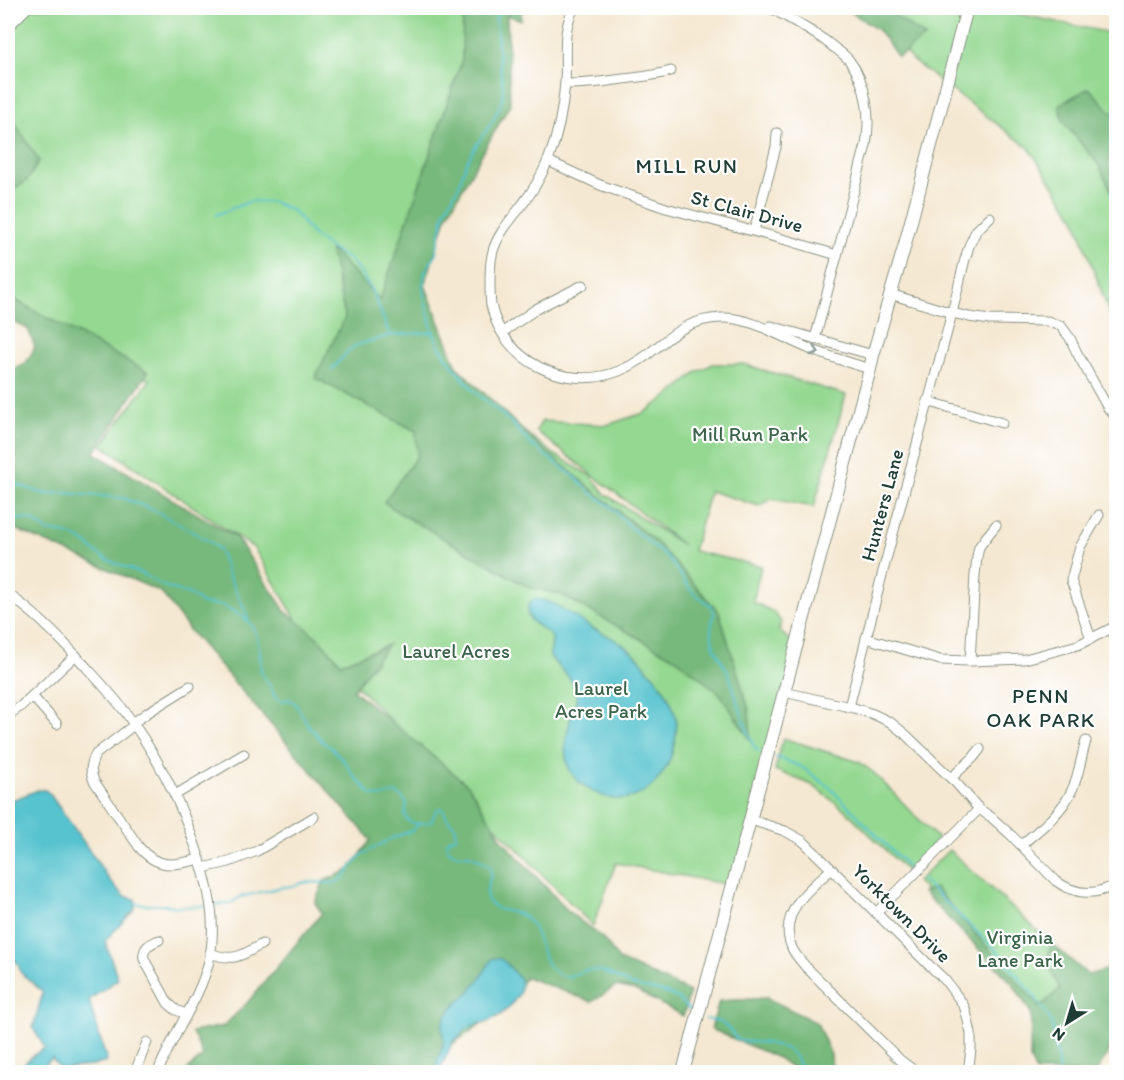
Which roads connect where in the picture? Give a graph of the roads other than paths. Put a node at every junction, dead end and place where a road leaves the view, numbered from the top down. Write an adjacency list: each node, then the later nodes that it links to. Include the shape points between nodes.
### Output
1 (27, 8): 5 (street)
2 (574, 8): 7 (street, via 566,31)
3 (771, 8): 12 (street, via 841,52 859,77 865,97 866,146)
4 (967, 8): 14 (main road)
5 (8, 27)
6 (671, 71): 7 (street, via 592,84)
7 (565, 84): 9 (street)
8 (777, 133): 11 (street)
9 (548, 161): 11 (street, St Clair Drive, via 631,197); 17 (street, via 493,251 490,297)
10 (990, 217): 15 (street, Hunters Lane, via 976,231 969,246)
11 (754, 231): 12 (street, St Clair Drive)
12 (837, 255): 18 (street)
13 (583, 285): 17 (street)
14 (890, 294): 15 (street); 19 (main road)
15 (952, 313): 21 (street, Hunters Lane); 22 (street, via 990,320 1047,321 1061,326)
16 (763, 327): 17 (street, via 738,319 700,321 675,332 627,368 586,378 544,370 526,359); 18 (street); 20 (street, one-way to 20, via 812,350)
17 (503, 332)
18 (815, 339): 19 (street)
19 (873, 355): 20 (main road)
20 (870, 369): 33 (main road)
21 (927, 402): 23 (street); 28 (street, Hunters Lane)
22 (1116, 417)
23 (1002, 423)
24 (1099, 515): 29 (street, via 1080,547 1071,580)
25 (996, 525): 31 (street, via 979,547 977,557)
26 (8, 594): 30 (street)
27 (1116, 626): 29 (street)
28 (866, 638): 31 (street, via 940,660); 35 (street, Hunters Lane)
29 (1091, 639): 31 (street, via 1025,659)
30 (76, 655): 34 (street); 38 (street)
31 (970, 661)
32 (190, 686): 38 (street)
33 (784, 692): 35 (street); 46 (main road)
34 (32, 696): 36 (street); 37 (street)
35 (849, 707): 42 (street, via 890,722)
36 (8, 713)
37 (57, 723)
38 (134, 724): 43 (street); 48 (street, via 96,754 91,769 94,781 148,857 170,865)
39 (1086, 741): 47 (street, via 1070,795)
40 (980, 749): 42 (street)
41 (244, 754): 43 (street)
42 (951, 778): 44 (street)
43 (175, 795): 48 (street)
44 (979, 809): 47 (street); 51 (street)
45 (314, 817): 48 (street, via 257,851 228,862)
46 (751, 820): 49 (street, Yorktown Drive, via 803,841); 60 (main road)
47 (1021, 845): 50 (street, via 1056,881 1071,890 1097,892)
48 (202, 864): 54 (street, via 212,915)
49 (832, 869): 51 (street, Yorktown Drive); 61 (street, via 802,896 793,910 789,925 791,947 806,967)
50 (1116, 884)
51 (876, 913): 62 (street, Yorktown Drive, via 944,979 965,1008 972,1042)
52 (159, 940): 55 (street, via 148,945 144,958 168,1004)
53 (262, 944): 54 (street, via 232,958)
54 (210, 953): 55 (street, via 205,975)
55 (186, 1014): 58 (street)
56 (147, 1042): 57 (street)
57 (142, 1055): 58 (street); 59 (street)
58 (159, 1068)
59 (135, 1072)
60 (683, 1072)
61 (916, 1072)
62 (968, 1072)

